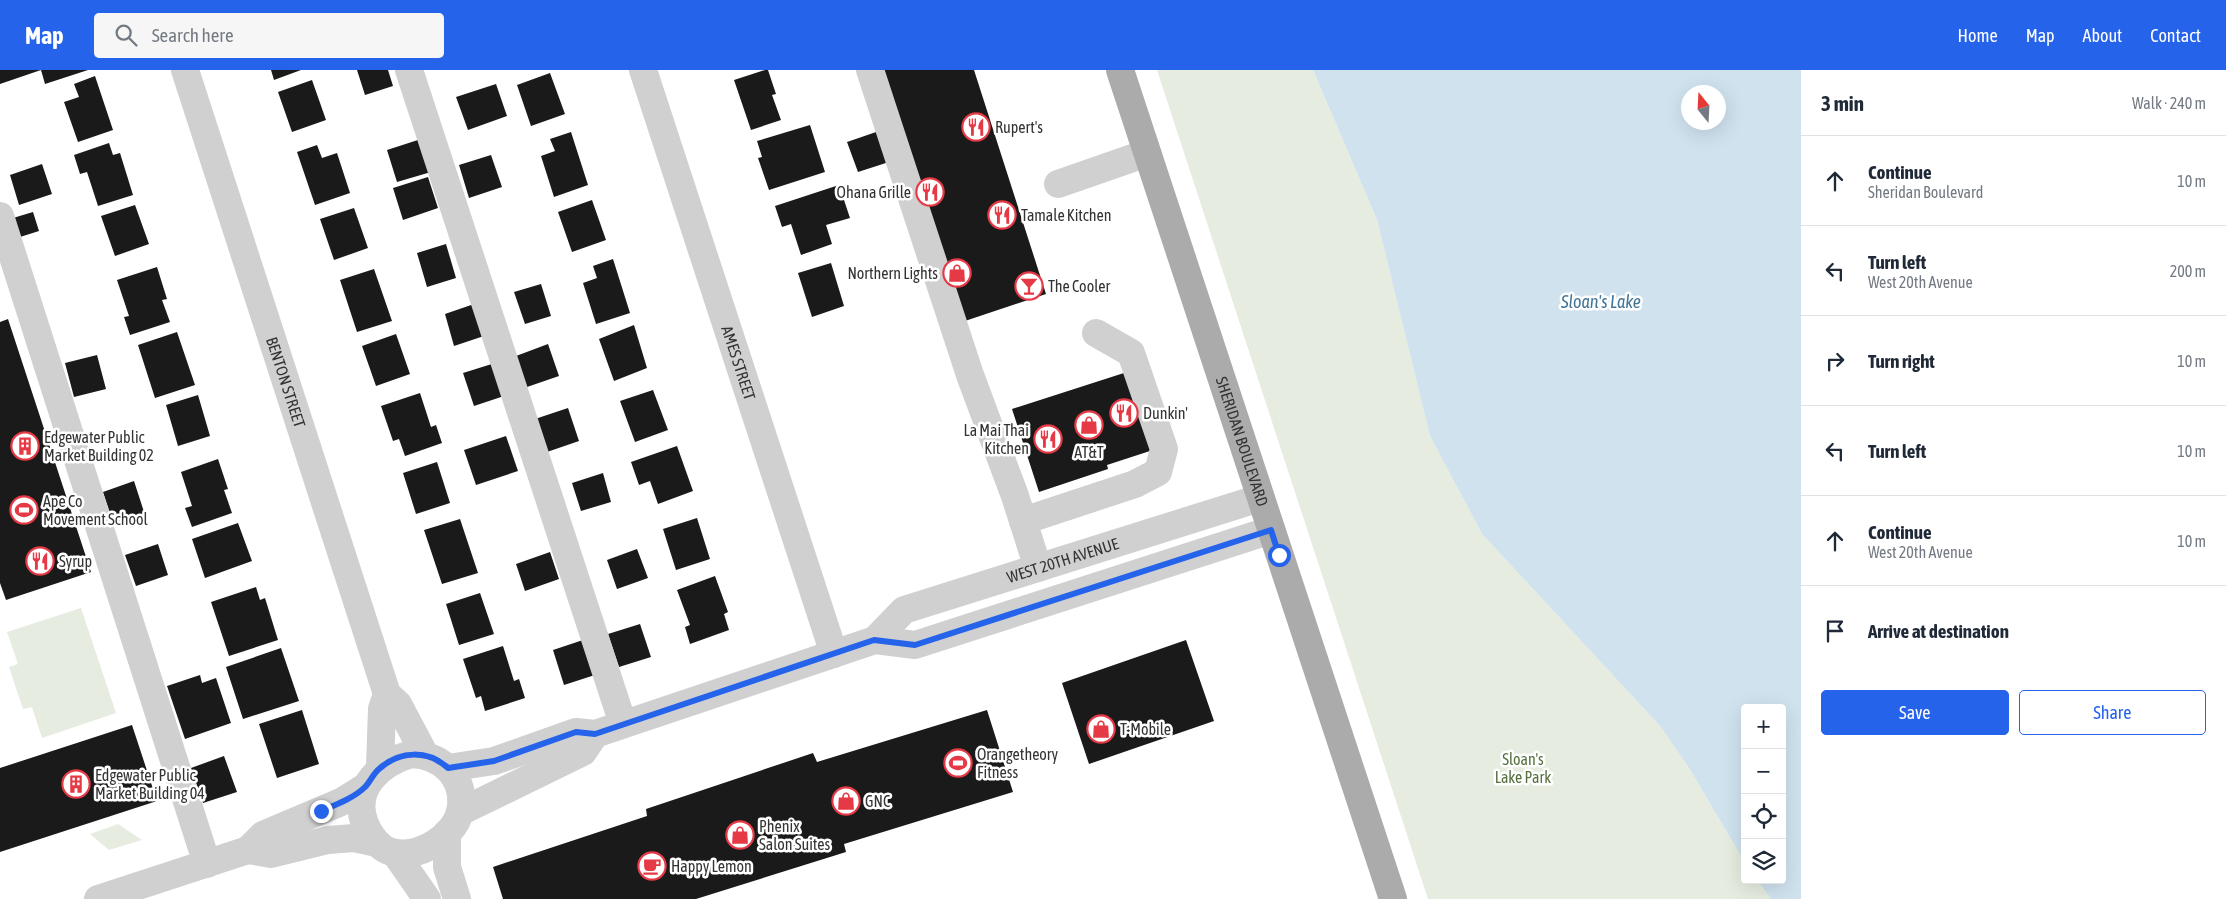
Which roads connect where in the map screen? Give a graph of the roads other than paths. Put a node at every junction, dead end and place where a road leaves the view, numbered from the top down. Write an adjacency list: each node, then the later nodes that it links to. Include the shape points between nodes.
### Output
1 (184, 70): 16 (street, BENTON STREET)
2 (409, 70): 17 (street)
3 (643, 70): 15 (street, AMES STREET)
4 (870, 70): 11 (street, via 970,375)
5 (1120, 70): 6 (main road, SHERIDAN BOULEVARD)
6 (1147, 153): 7 (street); 10 (main road, SHERIDAN BOULEVARD)
7 (1058, 184)
8 (0, 216): 25 (street)
9 (1096, 333): 11 (street, via 1131,353 1164,449 1158,472 1135,484)
10 (1260, 498): 12 (main road, SHERIDAN BOULEVARD); 13 (street, WEST 20TH AVENUE)
11 (1023, 521): 13 (street)
12 (1271, 530): 14 (street, WEST 20TH AVENUE, via 915,645); 29 (main road, SHERIDAN BOULEVARD)
13 (1038, 568): 14 (street, WEST 20TH AVENUE, via 904,610)
14 (874, 640): 15 (street, WEST 20TH AVENUE)
15 (834, 654): 17 (street, WEST 20TH AVENUE)
16 (386, 694): 19 (street, BENTON STREET, via 398,704); 21 (street, BENTON STREET)
17 (623, 724): 18 (street, WEST 20TH AVENUE)
18 (595, 734): 20 (street, WEST 20TH AVENUE, via 576,732 494,761); 22 (street, via 583,752)
19 (424, 755): 20 (street); 21 (street, via 410,754 397,758)
20 (448, 768): 22 (street, via 456,779 460,795)
21 (373, 777): 23 (street, via 361,801 362,816 369,834); 24 (street, via 341,802 263,835)
22 (453, 823): 23 (street, via 422,849 409,853); 28 (street, via 447,867)
23 (386, 848): 24 (street, via 354,838 328,840 271,854); 27 (street)
24 (248, 850): 25 (street)
25 (207, 864): 26 (street)
26 (98, 899)
27 (427, 899)
28 (457, 899)
29 (1393, 899)

